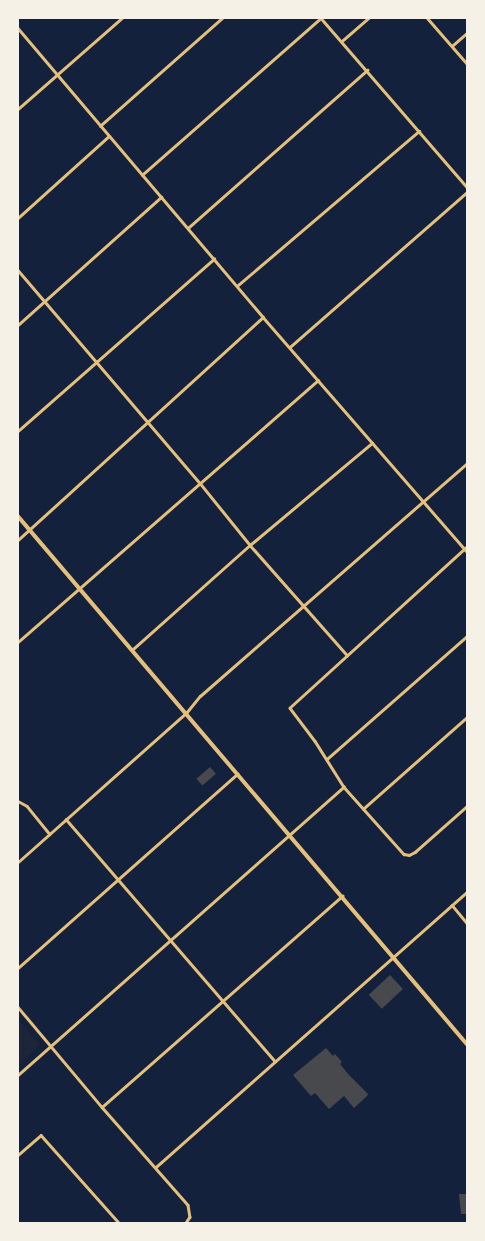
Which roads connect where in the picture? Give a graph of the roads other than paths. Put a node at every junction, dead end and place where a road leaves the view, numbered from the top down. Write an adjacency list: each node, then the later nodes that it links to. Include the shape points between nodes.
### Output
1 (122, 18): 12 (street)
2 (222, 18): 14 (street)
3 (321, 18): 8 (street); 17 (street)
4 (368, 18): 8 (street)
5 (427, 18): 9 (street)
6 (18, 28): 12 (street)
7 (467, 34): 9 (street)
8 (342, 41): 11 (street)
9 (452, 46): 10 (street)
10 (467, 64)
11 (367, 70): 15 (street); 22 (street)
12 (57, 75): 13 (street); 14 (street)
13 (18, 109)
14 (100, 126): 16 (street)
15 (419, 131): 18 (street); 25 (street)
16 (109, 136): 17 (street); 21 (street)
17 (142, 175): 20 (street)
18 (467, 187)
19 (467, 192): 29 (street)
20 (161, 197): 22 (street); 26 (street)
21 (18, 218)
22 (188, 228): 23 (street)
23 (214, 259): 25 (street); 30 (street)
24 (18, 270): 26 (street)
25 (237, 286): 27 (street)
26 (45, 302): 28 (street); 30 (street)
27 (263, 317): 29 (street); 32 (street)
28 (18, 325)
29 (290, 347): 31 (street)
30 (97, 363): 32 (street); 33 (street)
31 (318, 380): 34 (street); 36 (street)
32 (148, 422): 36 (street); 39 (street)
33 (18, 431)
34 (372, 443): 37 (street); 41 (street)
35 (467, 464): 37 (street)
36 (200, 483): 41 (street); 44 (street)
37 (423, 502): 42 (street); 45 (street)
38 (18, 516): 39 (main road)
39 (30, 530): 40 (street); 44 (main road)
40 (18, 540)
41 (250, 545): 45 (street); 48 (street)
42 (466, 548): 43 (street); 49 (street)
43 (467, 552)
44 (80, 589): 47 (street); 48 (main road)
45 (303, 607): 49 (street); 50 (street, via 200,696)
46 (467, 636): 52 (street)
47 (18, 642)
48 (132, 650): 50 (main road)
49 (347, 656): 52 (street, via 290,708)
50 (186, 713): 53 (main road); 58 (street)
51 (467, 717): 57 (street)
52 (327, 759): 54 (street)
53 (237, 774): 60 (main road); 62 (street)
54 (344, 787): 57 (street); 60 (street)
55 (18, 801): 59 (street, via 27,806)
56 (467, 806): 57 (street, via 415,852 407,855 401,852)
57 (363, 809)
58 (66, 819): 59 (street); 62 (street)
59 (50, 834): 61 (street)
60 (290, 835): 64 (main road); 67 (street)
61 (18, 862)
62 (119, 880): 67 (street); 69 (street)
63 (467, 892): 65 (street)
64 (342, 896): 68 (main road); 70 (street)
65 (452, 906): 66 (street); 68 (street)
66 (467, 923)
67 (169, 940): 70 (street); 73 (street)
68 (394, 956): 72 (main road); 74 (street)
69 (18, 968)
70 (223, 1001): 74 (street); 76 (street)
71 (18, 1007): 73 (street)
72 (467, 1044)
73 (51, 1046): 75 (street); 76 (street)
74 (275, 1061): 78 (street)
75 (18, 1075)
76 (102, 1107): 78 (street)
77 (18, 1155): 79 (street, via 41,1135)
78 (156, 1167): 80 (street, via 188,1205 190,1217)
79 (119, 1223)
80 (186, 1223)

